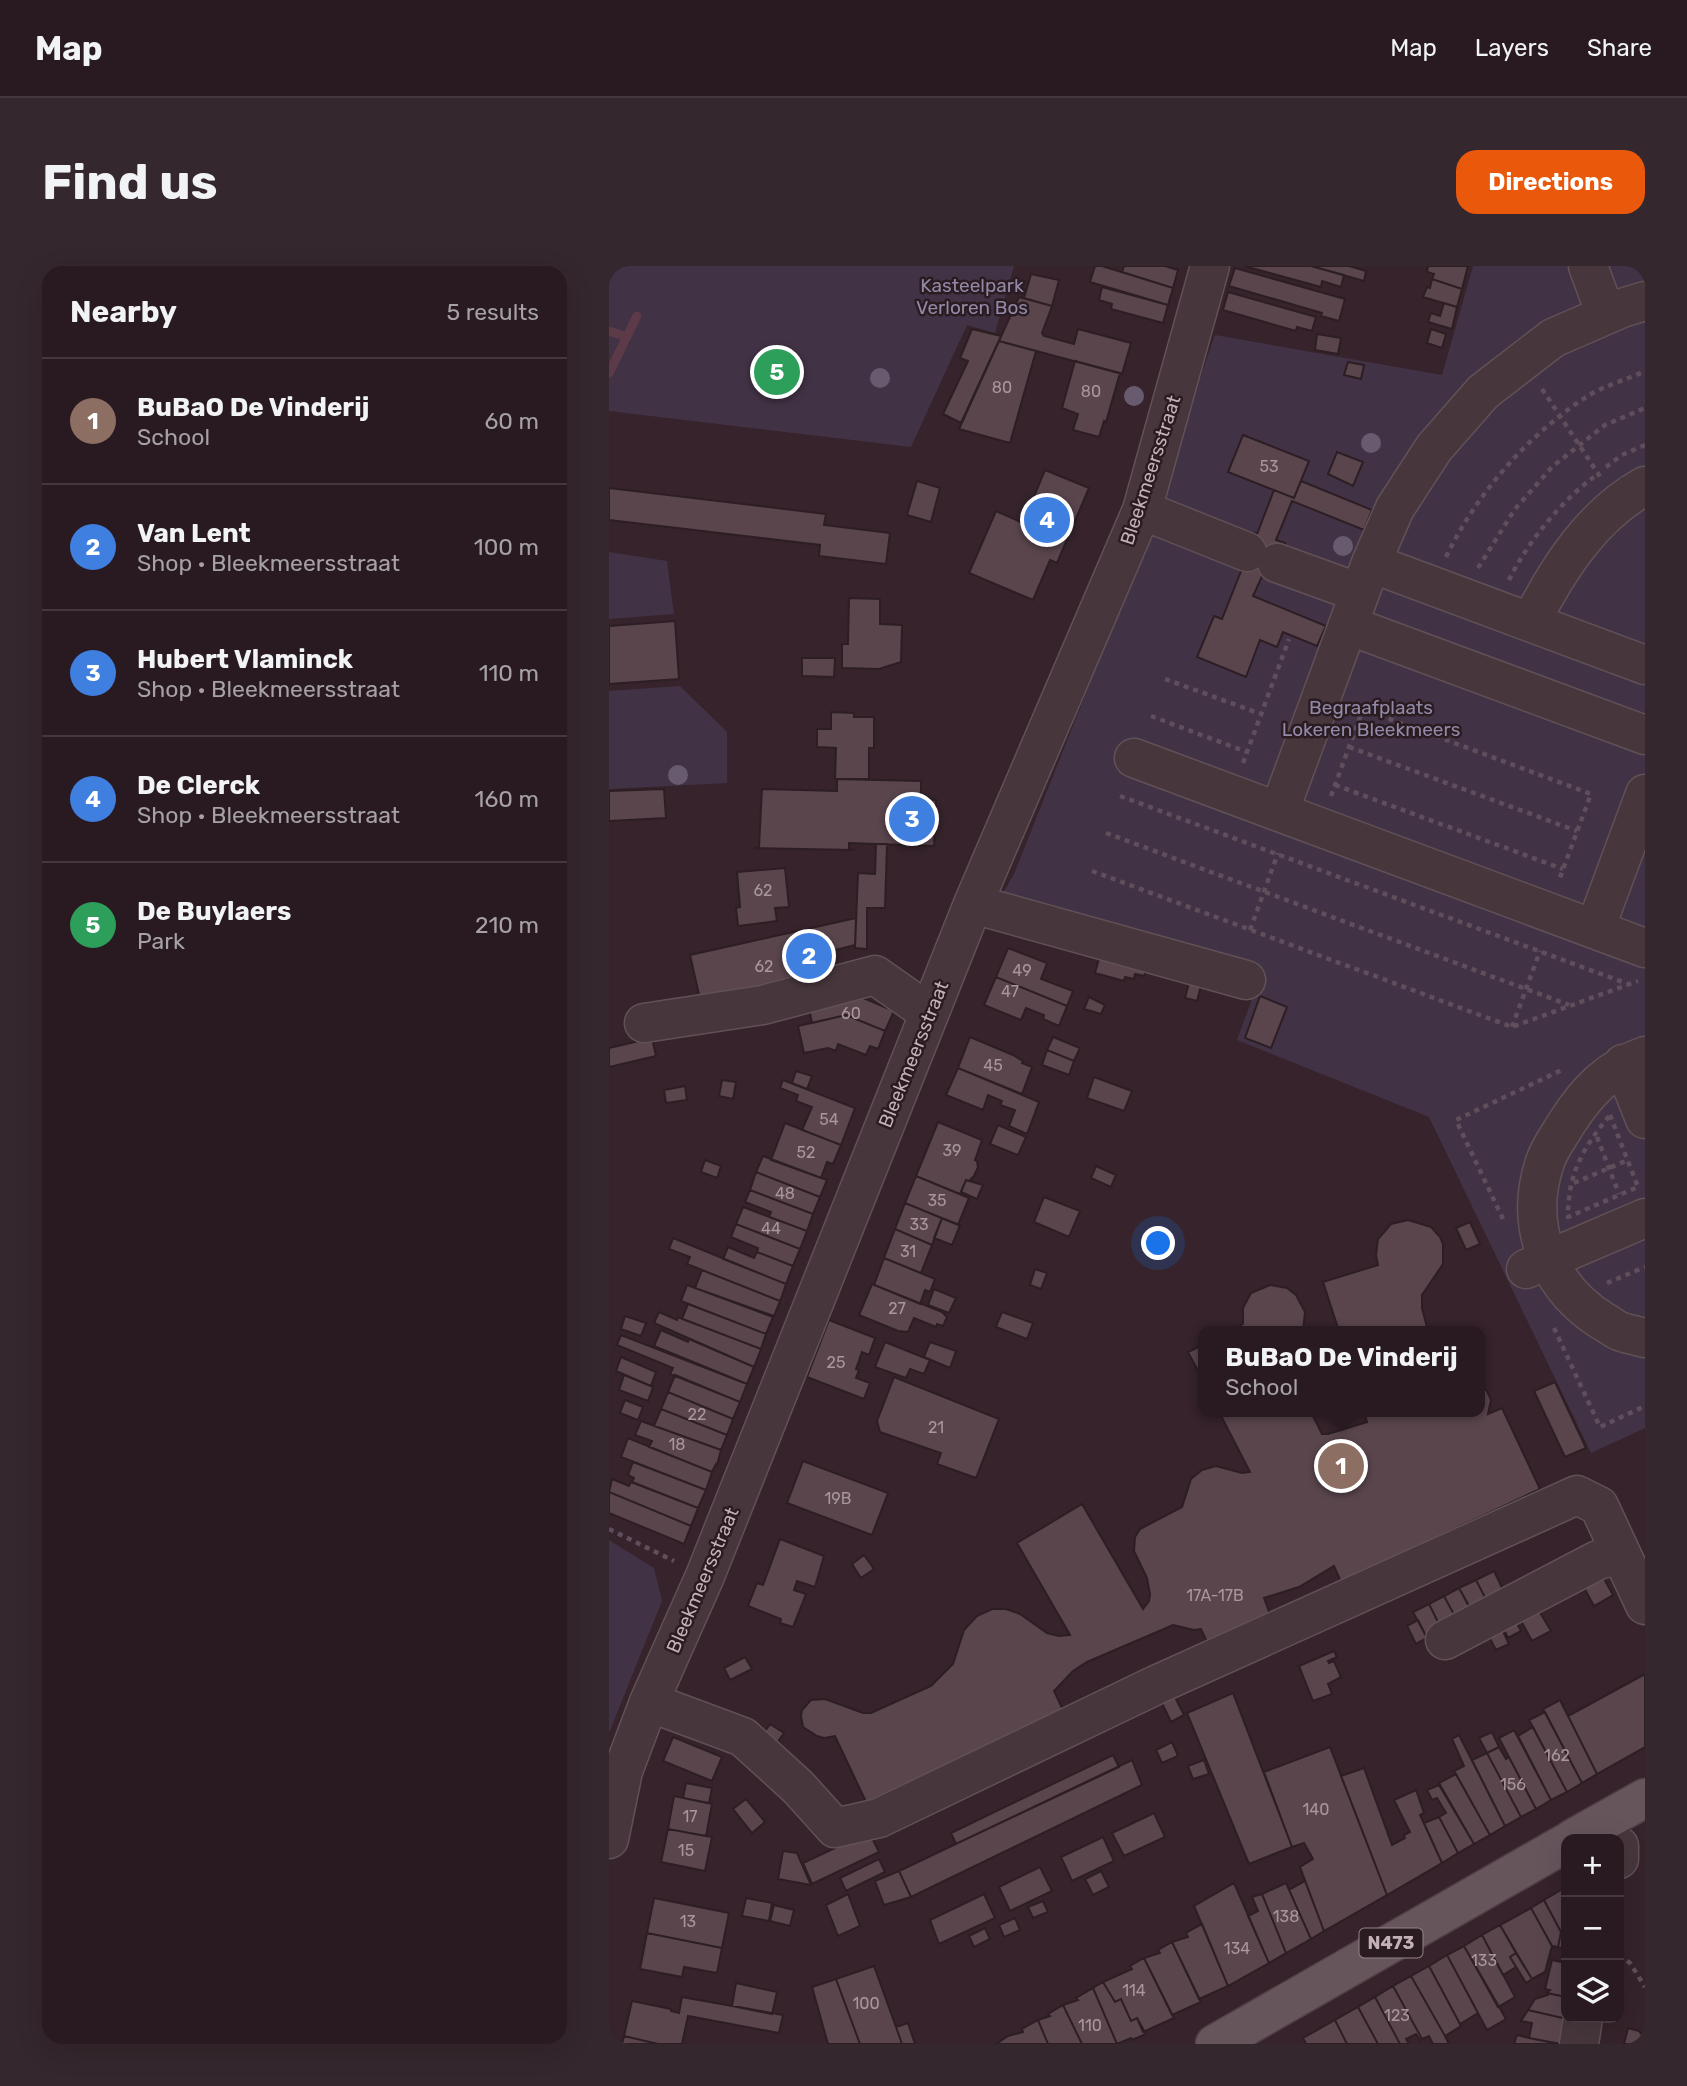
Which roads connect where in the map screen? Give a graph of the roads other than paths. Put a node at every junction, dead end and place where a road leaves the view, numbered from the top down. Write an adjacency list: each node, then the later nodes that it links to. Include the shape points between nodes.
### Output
1 (1210, 266): 6 (street, Bleekmeersstraat)
2 (1587, 266): 4 (street)
3 (1645, 301): 4 (street)
4 (1607, 315): 7 (street, via 1553,338 1538,382 1483,392 1434,448 1395,508)
5 (1632, 495): 8 (street, via 1602,518 1572,553)
6 (1142, 510): 7 (street); 14 (street, Bleekmeersstraat)
7 (1360, 594): 8 (street, via 1448,592); 10 (street); 13 (street)
8 (1531, 622): 9 (street)
9 (1645, 665)
10 (1645, 735)
11 (1134, 758): 13 (street)
12 (1643, 807): 15 (street)
13 (1297, 818): 15 (street)
14 (973, 904): 17 (street); 18 (street, Bleekmeersstraat)
15 (1595, 929): 16 (street)
16 (1645, 948)
17 (1246, 980)
18 (929, 1013): 19 (street, via 876,975 763,1005); 28 (street, Bleekmeersstraat, via 705,1576)
19 (644, 1023)
20 (1634, 1060): 21 (street); 23 (street, via 1609,1074 1576,1108 1545,1161 1538,1194)
21 (1645, 1119)
22 (1632, 1213): 23 (street)
23 (1537, 1264): 24 (street, via 1589,1312 1617,1330)
24 (1645, 1338)
25 (1622, 1554): 26 (street); 27 (street, via 1598,1560); 28 (street, via 1599,1506 1577,1495 1156,1685 879,1818 835,1828 743,1737)
26 (1645, 1605)
27 (1445, 1640)
28 (649, 1702): 31 (street, Bleekmeersstraat, via 623,1771)
29 (1624, 1825): 30 (main road)
30 (1591, 1834)
31 (609, 1839)
32 (1561, 1846): 34 (main road, N473)
33 (1582, 2023): 35 (street)
34 (1215, 2044)
35 (1579, 2044)

